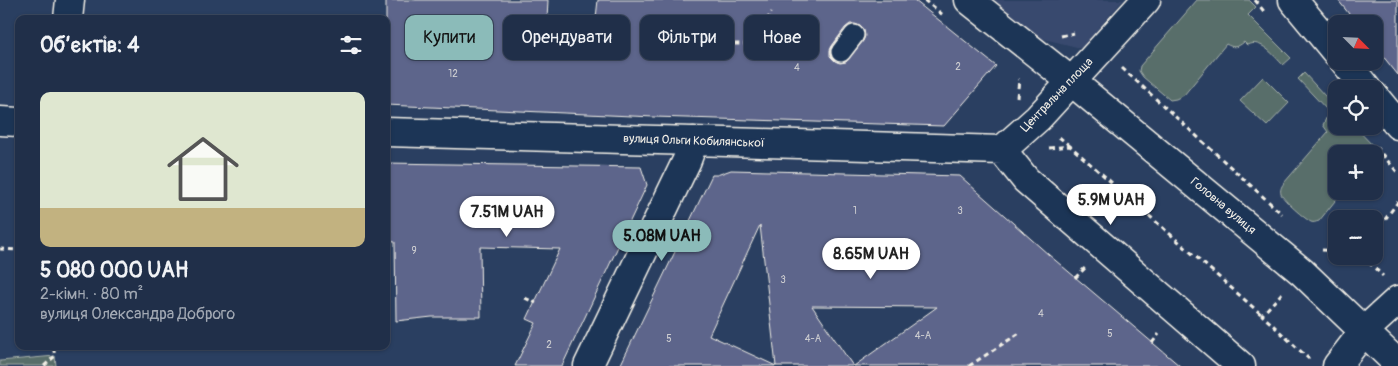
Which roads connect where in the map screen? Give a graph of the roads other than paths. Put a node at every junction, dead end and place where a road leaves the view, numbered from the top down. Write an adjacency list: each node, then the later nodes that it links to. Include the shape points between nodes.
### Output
1 (70, 0): 5 (street)
2 (969, 0): 11 (street, Головна вулиця)
3 (1146, 0): 11 (street, Центральна площа)
4 (1293, 0): 7 (street)
5 (68, 15)
6 (854, 34): 8 (lane)
7 (1328, 42)
8 (841, 52)
9 (1352, 70): 10 (street)
10 (1360, 80)
11 (1071, 81): 18 (street, Центральна площа, via 1038,118); 20 (street, Головна вулиця, via 1302,272)
12 (1383, 107): 15 (street)
13 (0, 121): 14 (street)
14 (15, 122)
15 (1398, 125)
16 (390, 132): 17 (street, вулиця Ольги Кобилянської)
17 (694, 141): 18 (street, вулиця Ольги Кобилянської); 22 (street)
18 (1002, 150): 23 (street, via 1026,180)
19 (1398, 300): 20 (street)
20 (1364, 331): 21 (street, Головна вулиця); 24 (street)
21 (1398, 364)
22 (588, 366)
23 (1241, 366)
24 (1337, 366)

